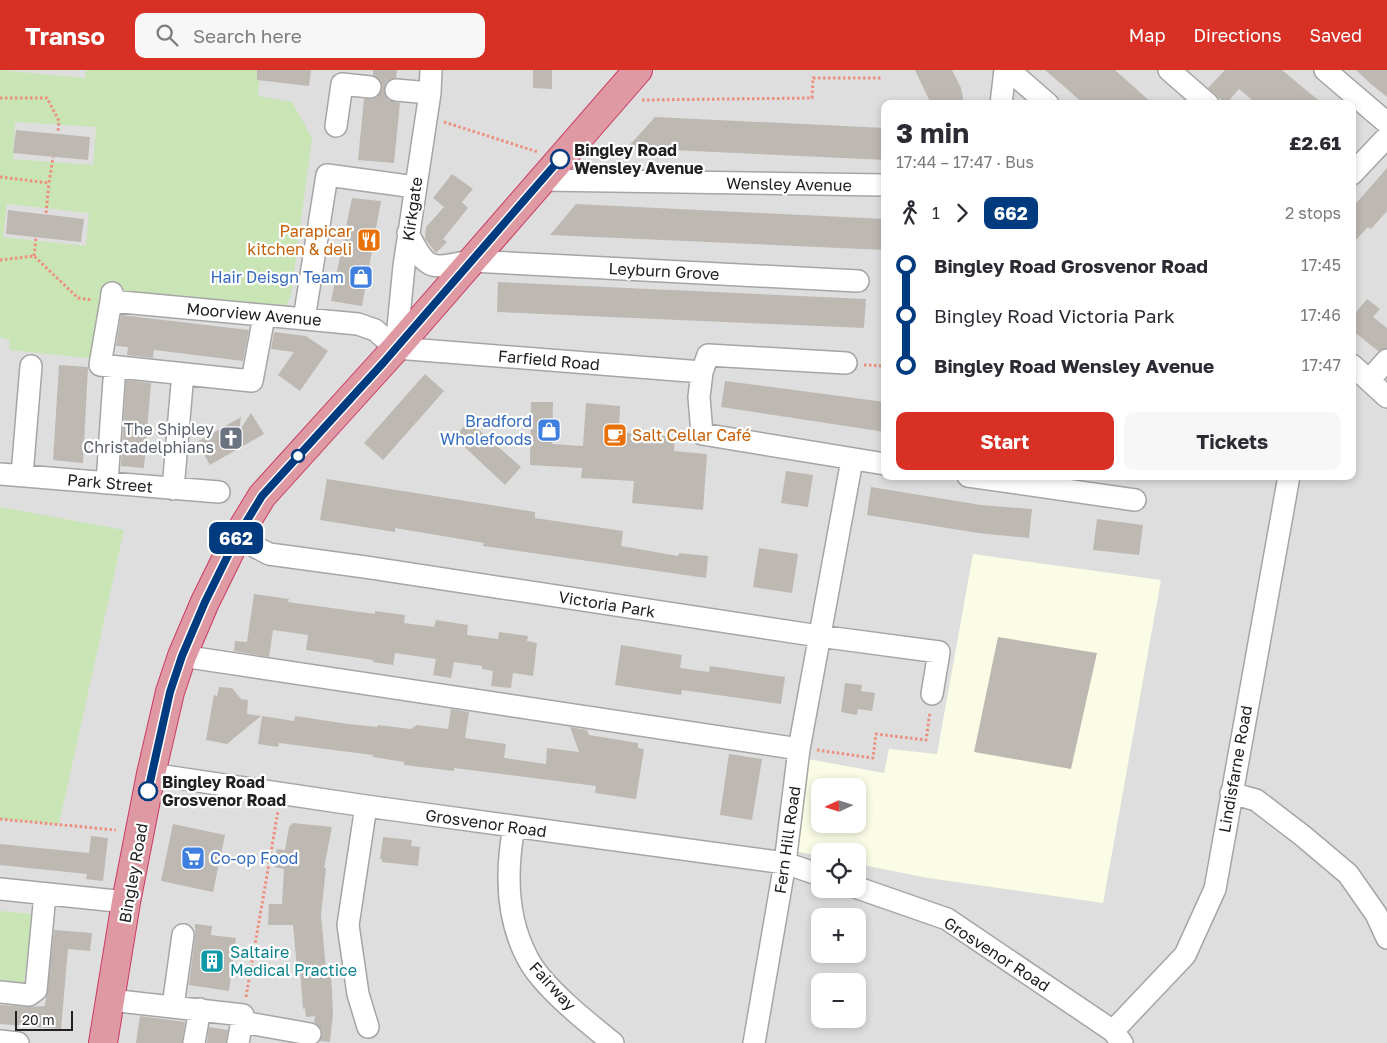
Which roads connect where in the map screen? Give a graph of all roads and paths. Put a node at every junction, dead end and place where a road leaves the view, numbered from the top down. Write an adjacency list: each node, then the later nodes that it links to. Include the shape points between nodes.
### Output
1 (431, 70): 11 (street, Kirkgate)
2 (638, 70): 13 (highway, Bingley Road)
3 (1005, 70): 14 (street)
4 (1009, 70): 15 (street)
5 (1169, 70): 16 (street)
6 (1325, 70): 18 (street)
7 (343, 77): 9 (street); 19 (street)
8 (883, 78): 13 (path, via 813,78 812,98)
9 (370, 88)
10 (396, 90): 11 (street)
11 (430, 93): 17 (street, Kirkgate)
12 (0, 98): 20 (path, via 47,98 59,121)
13 (612, 100): 23 (highway, Bingley Road)
14 (1001, 100)
15 (1043, 100)
16 (1203, 100)
17 (426, 116): 23 (path); 29 (street, Kirkgate)
18 (1387, 123)
19 (336, 126)
20 (58, 132)
21 (1387, 137): 24 (street)
22 (53, 157): 27 (path)
23 (560, 159): 26 (highway, Bingley Road)
24 (1356, 170)
25 (0, 177): 27 (path)
26 (542, 180): 28 (street, Wensley Avenue); 35 (highway, Bingley Road)
27 (49, 183): 30 (path)
28 (881, 185)
29 (415, 186): 31 (street, Kirkgate); 39 (street, via 326,174)
30 (46, 213)
31 (408, 233): 35 (street, Leyburn Grove, via 419,255 429,264 443,267); 40 (street, Kirkgate)
32 (36, 237): 33 (path)
33 (34, 256): 34 (path); 37 (path, via 78,298)
34 (0, 260)
35 (471, 261): 36 (street, Leyburn Grove); 40 (highway, Bingley Road)
36 (858, 281)
37 (112, 297): 38 (street, Moorview Avenue); 38 (street, via 100,365 252,381)
38 (264, 316): 39 (street, Moorview Avenue)
39 (304, 319): 40 (street, Moorview Avenue, via 358,324 376,330)
40 (396, 348): 44 (street, Farfield Road); 59 (highway, Bingley Road, via 262,496)
41 (1387, 360): 45 (street)
42 (846, 363): 44 (street, via 708,355)
43 (31, 366): 52 (street)
44 (702, 372): 49 (street, via 699,397 702,434)
45 (1359, 375): 48 (street)
46 (114, 380): 55 (street)
47 (182, 384): 56 (street)
48 (1387, 397)
49 (852, 460): 50 (street); 60 (street, Fern Hill Road)
50 (881, 464)
51 (0, 474): 52 (street, Park Street)
52 (22, 476): 55 (street, Park Street)
53 (996, 480): 58 (street)
54 (1288, 480): 66 (street, Lindisfarne Road)
55 (107, 483): 56 (street, Park Street)
56 (173, 488): 57 (street, Park Street)
57 (220, 492)
58 (1135, 500)
59 (237, 537): 60 (street, Victoria Park, via 269,554); 61 (highway, Bingley Road)
60 (819, 636): 62 (street, Victoria Park, via 938,652); 63 (street, Fern Hill Road)
61 (182, 656): 63 (street); 64 (highway, Bingley Road)
62 (932, 694): 63 (path, via 926,740 876,734 873,758)
63 (799, 748): 71 (street, Fern Hill Road)
64 (151, 774): 65 (street, Grosvenor Road); 70 (highway, Bingley Road)
65 (282, 793): 67 (street, Grosvenor Road); 83 (path)
66 (1231, 793): 78 (street, via 1256,800 1348,874 1376,914); 86 (street, Lindisfarne Road, via 1214,889 1185,955)
67 (366, 806): 69 (street, Grosvenor Road); 84 (street, via 348,925 358,994)
68 (0, 819): 70 (path)
69 (514, 826): 71 (street, Grosvenor Road); 92 (street, Fairway, via 510,852 510,903 516,932 527,959 548,985)
70 (140, 832): 76 (highway, Bingley Road)
71 (785, 863): 72 (street, Grosvenor Road); 93 (street, Fern Hill Road)
72 (811, 872)
73 (0, 889): 75 (street)
74 (866, 891): 86 (street, Grosvenor Road, via 947,919)
75 (45, 894): 76 (street); 79 (street, via 36,990 29,995)
76 (126, 902): 80 (highway, Bingley Road)
77 (183, 935): 81 (street)
78 (1387, 938)
79 (0, 992)
80 (110, 1000): 81 (street); 89 (highway, Bingley Road)
81 (173, 1006): 82 (street)
82 (200, 1009): 83 (street); 90 (street)
83 (242, 1018): 85 (street); 91 (street)
84 (368, 1027)
85 (310, 1034)
86 (1117, 1037)
87 (0, 1042): 88 (street)
88 (18, 1043)
89 (103, 1043)
90 (194, 1043)
91 (238, 1043)
92 (613, 1043)
93 (754, 1043)

